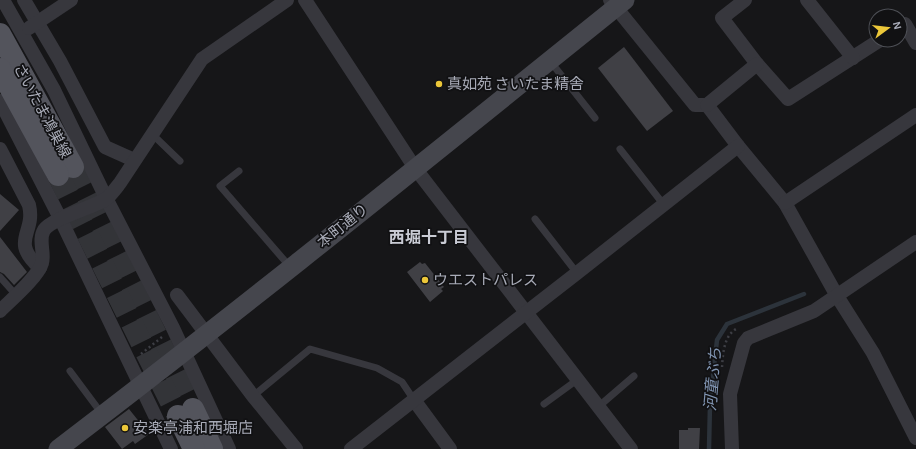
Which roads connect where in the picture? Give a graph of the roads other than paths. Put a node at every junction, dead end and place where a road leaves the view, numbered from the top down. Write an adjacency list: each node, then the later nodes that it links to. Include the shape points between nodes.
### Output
1 (3, 0): 11 (street)
2 (24, 0): 9 (street)
3 (71, 0): 9 (street)
4 (287, 0): 23 (street, via 202,59)
5 (305, 0): 29 (street)
6 (745, 0): 17 (street, via 722,18)
7 (807, 0): 15 (street)
8 (617, 3): 16 (main road, 本町通り); 19 (street, via 695,106)
9 (37, 22): 11 (street); 27 (street, via 105,147)
10 (908, 25): 13 (street)
11 (22, 32): 31 (street, via 54,90)
12 (0, 34): 18 (main road, さいたま鴻巣線, via 65,171)
13 (916, 42)
14 (868, 48): 15 (street)
15 (853, 58): 17 (street, via 788,100)
16 (550, 60): 22 (lane); 29 (main road, 本町通り)
17 (757, 64): 19 (street)
18 (0, 69)
19 (707, 105): 24 (street)
20 (1, 106): 34 (street)
21 (916, 115): 32 (street)
22 (595, 118)
23 (152, 134): 27 (street); 28 (lane)
24 (738, 146): 32 (street); 33 (street)
25 (620, 149): 33 (lane)
26 (0, 150): 37 (street, via 29,205 31,213 25,234 25,248 31,260)
27 (134, 160): 31 (street, via 120,183)
28 (180, 161)
29 (415, 168): 38 (main road, 本町通り); 45 (street)
30 (239, 171): 38 (lane, via 220,186)
31 (106, 198): 34 (street); 47 (street)
32 (785, 203): 43 (street)
33 (664, 205): 39 (street)
34 (61, 220): 37 (street, via 44,230); 51 (street)
35 (535, 220): 39 (lane)
36 (916, 242): 43 (street)
37 (40, 268): 41 (street)
38 (291, 268): 46 (main road, 本町通り)
39 (578, 273): 45 (street)
40 (0, 277): 41 (lane)
41 (16, 295): 44 (street)
42 (177, 295): 46 (street)
43 (837, 296): 57 (street, via 873,353); 67 (street, via 814,311 748,338 744,343 730,394)
44 (0, 311)
45 (525, 313): 50 (street); 53 (street)
46 (206, 333): 47 (main road, 本町通り); 52 (street)
47 (184, 351): 51 (main road, 本町通り); 62 (street)
48 (70, 371): 56 (lane)
49 (634, 376): 55 (lane)
50 (577, 380): 54 (lane); 55 (street)
51 (141, 386): 56 (main road, 本町通り); 59 (street)
52 (253, 396): 53 (lane, via 310,348 377,368 402,382); 63 (street)
53 (414, 400): 64 (street); 65 (street)
54 (544, 404)
55 (598, 407): 66 (street)
56 (103, 415): 58 (main road, 本町通り)
57 (916, 438)
58 (58, 449)
59 (171, 449)
60 (194, 449): 61 (main road, via 185,412)
61 (212, 449)
62 (229, 449)
63 (296, 449)
64 (351, 449)
65 (450, 449)
66 (631, 449)
67 (732, 449)

